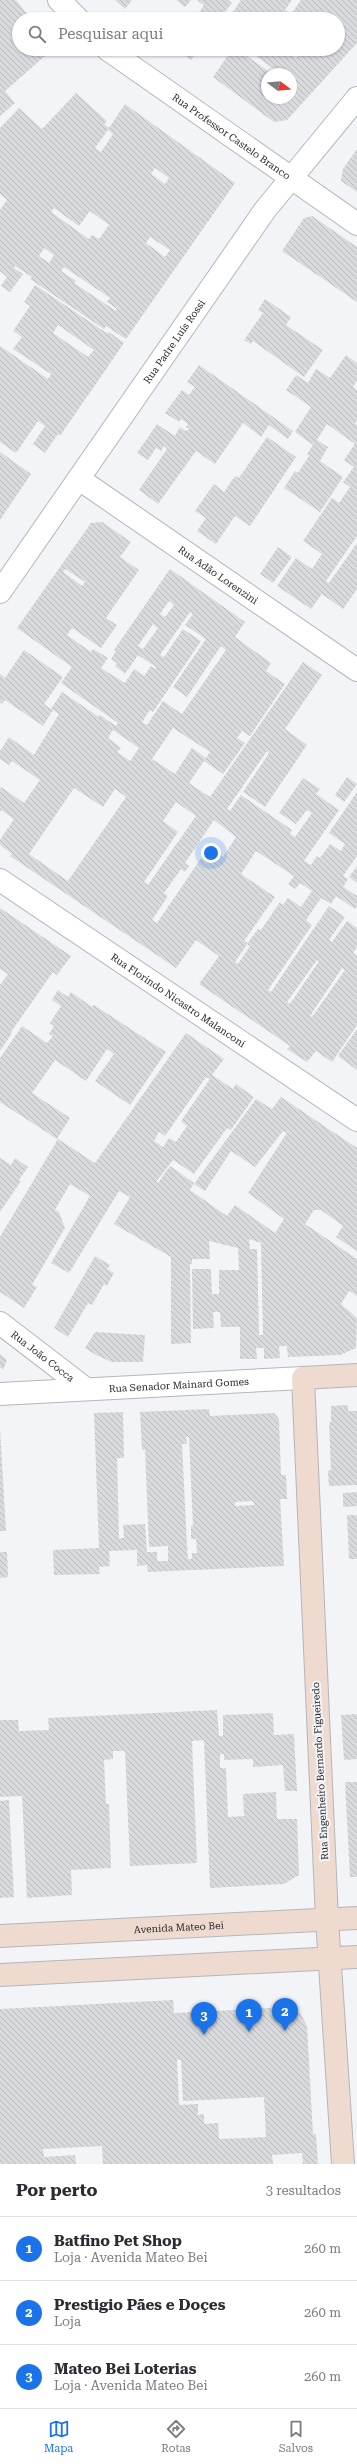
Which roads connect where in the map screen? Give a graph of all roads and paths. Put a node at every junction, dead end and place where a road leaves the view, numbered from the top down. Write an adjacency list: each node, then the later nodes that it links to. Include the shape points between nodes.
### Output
1 (59, 0): 2 (street)
2 (71, 12)
3 (117, 56): 5 (street, Rua Professor Castelo Branco)
4 (357, 98): 5 (street, Rua Padre Luís Rossi)
5 (290, 178): 6 (street, Rua Professor Castelo Branco); 7 (street, Rua Padre Luís Rossi, via 265,210)
6 (357, 224)
7 (79, 479): 8 (street, Rua Padre Luís Rossi); 9 (street, Rua Adão Lorenzini)
8 (0, 592)
9 (357, 670)
10 (0, 880): 11 (street, Rua Florindo Nicastro Malanconi)
11 (357, 1120)
12 (0, 1323): 15 (street, Rua João Cocca)
13 (357, 1375): 14 (street, Rua Senador Mainard Gomes)
14 (303, 1378): 15 (street, Rua Senador Mainard Gomes); 18 (street, Rua Engenheiro Bernardo Figueiredo)
15 (86, 1389): 16 (street, Rua Senador Mainard Gomes)
16 (0, 1394)
17 (357, 1918): 18 (street, Avenida Mateo Bei)
18 (327, 1919): 19 (street, Avenida Mateo Bei); 21 (street, Rua Engenheiro Bernardo Figueiredo)
19 (0, 1936)
20 (357, 1957): 21 (street)
21 (329, 1959): 22 (street); 23 (street, Rua Engenheiro Bernardo Figueiredo)
22 (0, 1974)
23 (343, 2164)

